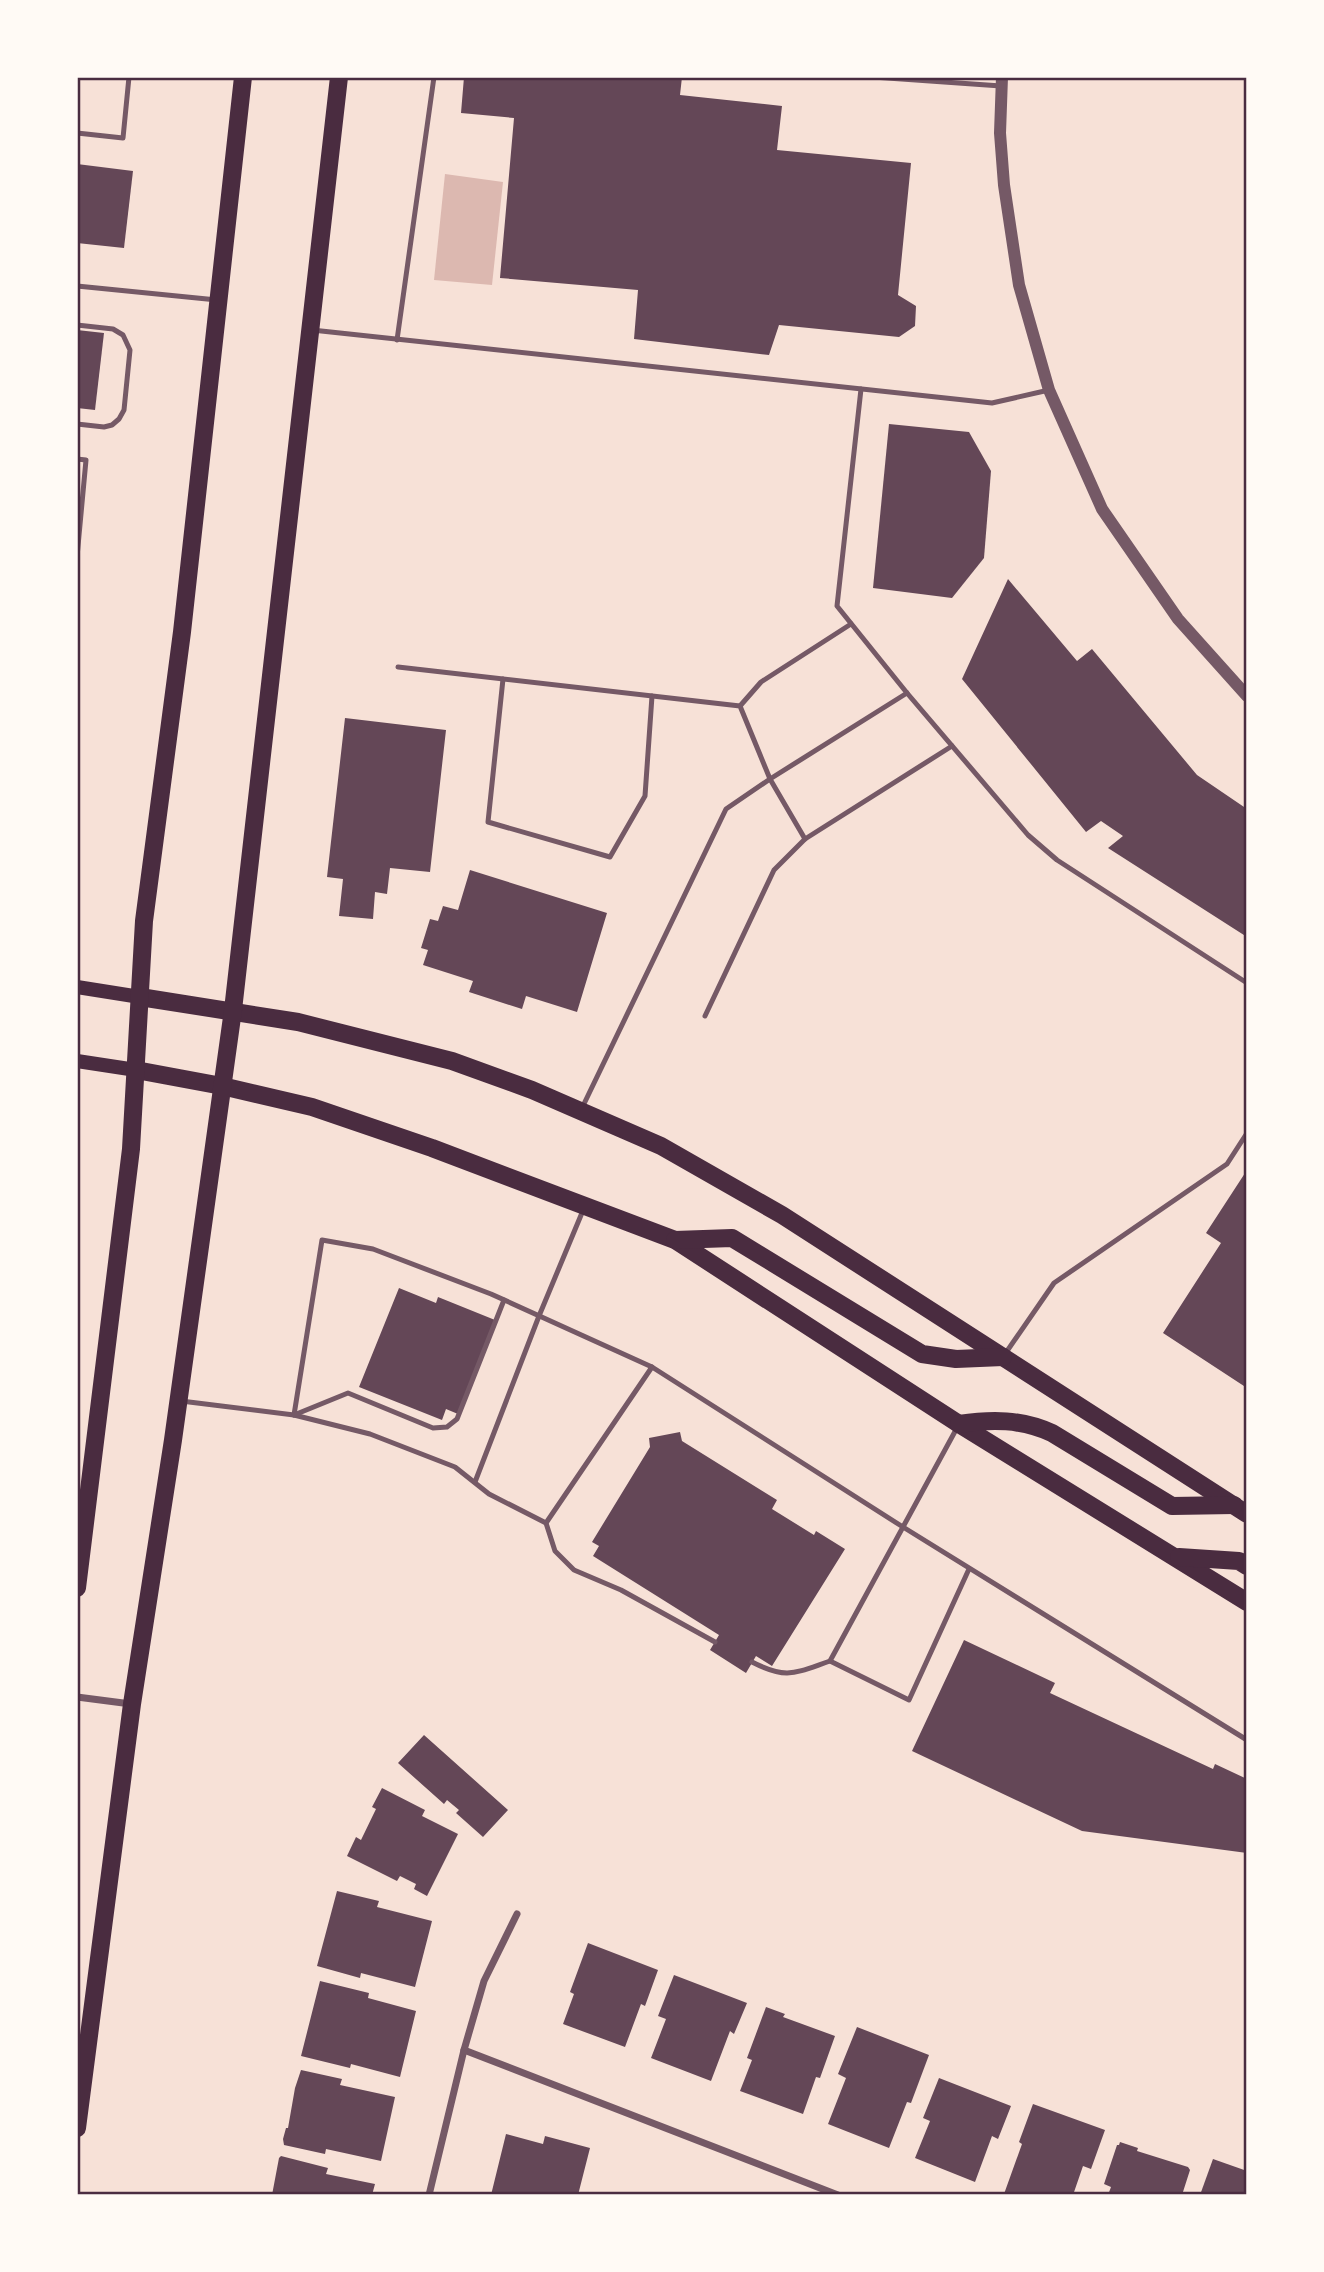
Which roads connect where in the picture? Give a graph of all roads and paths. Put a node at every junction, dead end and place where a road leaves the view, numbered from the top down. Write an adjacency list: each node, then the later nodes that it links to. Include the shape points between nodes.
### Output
1 (130, 77): 7 (lane, via 123,138)
2 (243, 77): 9 (main road)
3 (340, 77): 11 (main road)
4 (434, 77): 12 (lane)
5 (873, 77): 6 (lane)
6 (1001, 81): 14 (street, via 1004,185 1019,285)
7 (77, 133)
8 (77, 286): 9 (lane)
9 (219, 300): 30 (main road, via 144,922)
10 (77, 325): 15 (lane, via 113,329 123,335 130,349 124,410 119,419 104,427)
11 (311, 330): 12 (lane); 31 (main road)
12 (397, 340): 13 (lane)
13 (861, 389): 14 (lane, via 992,403); 18 (lane, via 837,606)
14 (1049, 390): 23 (street, via 1102,509 1178,619)
15 (77, 424)
16 (77, 459): 17 (lane, via 86,460)
17 (77, 557)
18 (851, 624): 21 (lane); 24 (lane, via 761,682)
19 (398, 667): 20 (lane)
20 (503, 679): 22 (lane); 22 (lane, via 488,821 610,857 645,796)
21 (907, 693): 25 (lane); 26 (lane)
22 (652, 696): 24 (lane)
23 (1247, 696)
24 (740, 706): 26 (lane)
25 (952, 746): 27 (lane); 28 (lane, via 1028,835 1057,860)
26 (770, 779): 27 (lane); 36 (lane, via 726,809)
27 (805, 839): 32 (lane, via 774,870)
28 (1247, 983)
29 (77, 987): 30 (main road)
30 (140, 997): 31 (main road); 34 (main road)
31 (233, 1010): 35 (main road); 36 (main road, via 298,1021 452,1061)
32 (705, 1017)
33 (77, 1061): 34 (main road)
34 (136, 1070): 35 (main road); 54 (main road, via 131,1149)
35 (222, 1086): 38 (main road, via 312,1107); 44 (main road)
36 (581, 1111): 42 (main road, via 661,1146 782,1215)
37 (1247, 1133): 42 (lane, via 1227,1164 1054,1283)
38 (586, 1205): 39 (main road); 41 (lane)
39 (674, 1240): 42 (main road, via 732,1238 922,1354 956,1359); 46 (main road)
40 (505, 1300): 41 (lane); 45 (lane, via 457,1419 447,1427 433,1428 348,1393); 45 (lane, via 373,1249 322,1240)
41 (539, 1316): 43 (lane); 47 (lane)
42 (1003, 1357): 48 (main road)
43 (652, 1367): 49 (lane); 50 (lane)
44 (178, 1401): 45 (lane); 60 (main road)
45 (295, 1415): 47 (lane, via 370,1434 455,1467)
46 (959, 1424): 48 (main road, via 986,1420 1033,1425 1172,1506); 50 (lane); 51 (main road)
47 (475, 1482): 49 (lane)
48 (1240, 1509)
49 (547, 1523): 56 (lane, via 555,1551 574,1570 621,1590)
50 (903, 1527): 53 (lane); 57 (lane)
51 (1176, 1556): 52 (main road, via 1239,1561); 55 (main road)
52 (1247, 1566)
53 (969, 1569): 57 (lane, via 909,1700); 61 (lane)
54 (77, 1588)
55 (1247, 1602)
56 (715, 1642)
57 (830, 1661): 58 (lane, via 787,1675)
58 (752, 1662)
59 (77, 1697): 60 (street)
60 (132, 1704): 64 (main road)
61 (1247, 1740)
62 (517, 1914): 63 (street, via 484,1981)
63 (464, 2050): 65 (street); 66 (street)
64 (77, 2128)
65 (825, 2193): 67 (street)
66 (429, 2195)
67 (838, 2195)

